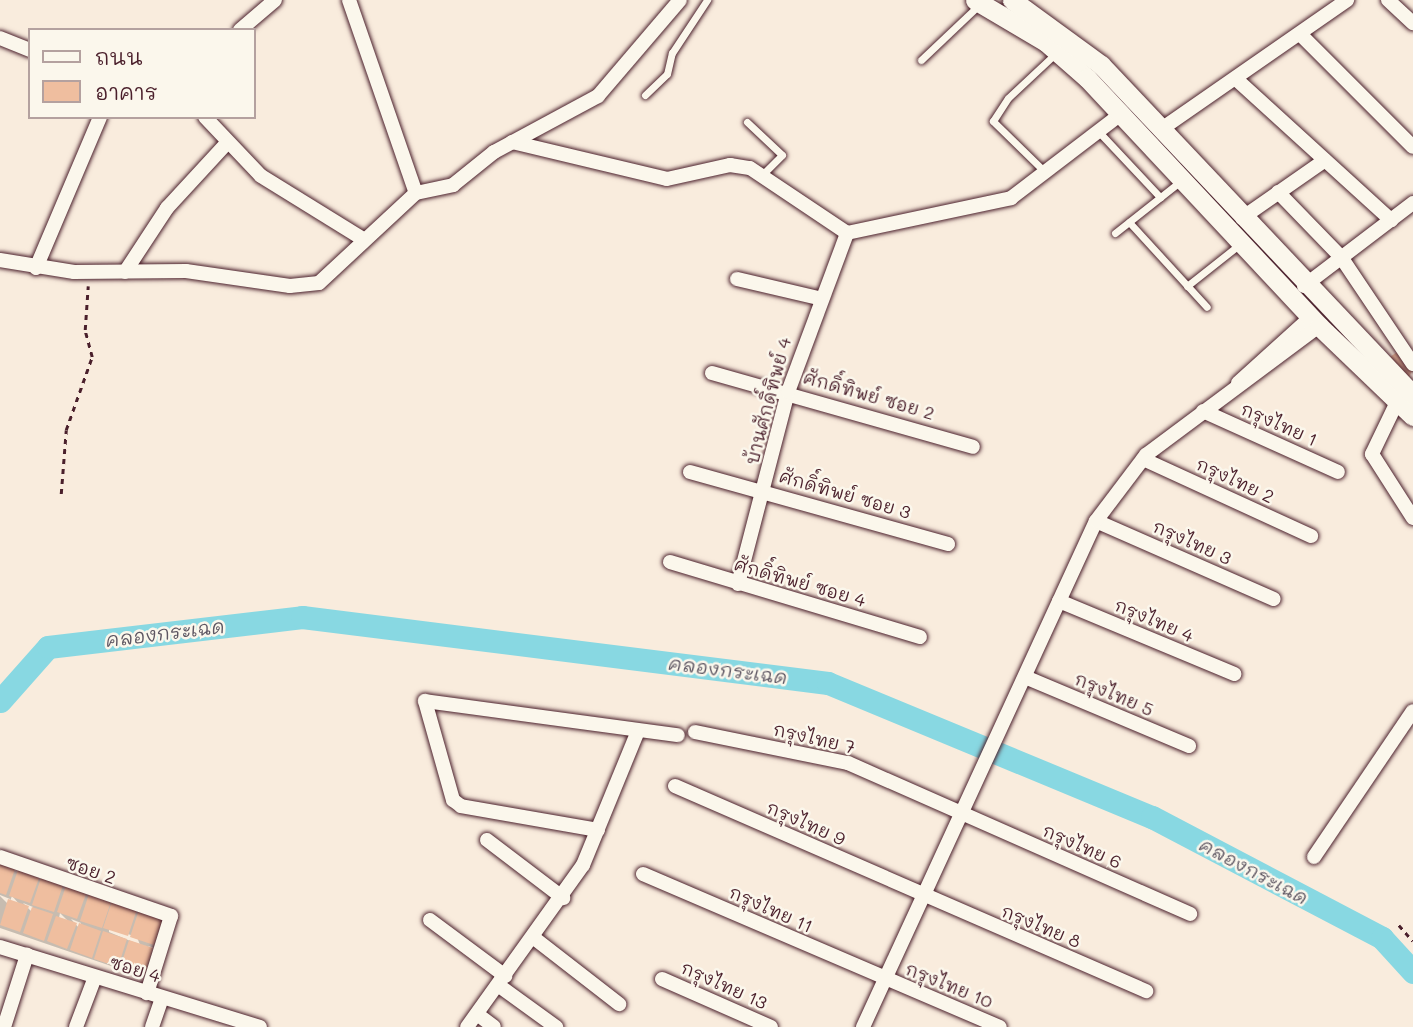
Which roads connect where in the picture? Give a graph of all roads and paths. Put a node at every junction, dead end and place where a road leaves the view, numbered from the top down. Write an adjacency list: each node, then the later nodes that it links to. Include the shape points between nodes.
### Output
1 (275, 0): 10 (street)
2 (349, 0): 32 (street)
3 (680, 0): 24 (street, via 607,89)
4 (707, 0): 17 (lane, via 672,53 667,74)
5 (1012, 0): 22 (street, via 1075,41)
6 (1347, 0): 11 (street)
7 (1388, 0): 9 (street)
8 (978, 1): 14 (street); 15 (lane)
9 (1413, 23)
10 (242, 28)
11 (1301, 35): 16 (street); 26 (street)
12 (0, 38): 13 (street)
13 (28, 49)
14 (1058, 51): 18 (street); 28 (lane, via 1007,98 993,121)
15 (921, 60)
16 (1236, 79): 22 (street); 27 (street)
17 (645, 95)
18 (1122, 113): 23 (street); 30 (street)
19 (99, 119): 44 (street)
20 (207, 119): 25 (street)
21 (747, 122): 29 (lane, via 782,155)
22 (1160, 130): 35 (street)
23 (1098, 131): 28 (street); 33 (lane)
24 (512, 142): 29 (street, via 667,179 730,165); 32 (street, via 453,185)
25 (227, 143): 40 (street, via 261,176); 46 (street, via 167,208)
26 (1413, 147)
27 (1325, 160): 31 (street); 36 (street)
28 (1045, 172): 38 (street, via 993,205)
29 (763, 173): 38 (street, via 817,219)
30 (1183, 179): 33 (lane); 41 (street)
31 (1278, 192): 35 (street); 42 (street)
32 (416, 193): 40 (street)
33 (1160, 197): 37 (lane)
34 (1412, 205): 36 (street)
35 (1242, 218): 49 (street)
36 (1391, 220): 42 (street)
37 (1129, 222): 39 (lane); 48 (lane)
38 (846, 233): 50 (street, บ้านศักดิ์ทิพย์ 4)
39 (1115, 233)
40 (363, 239): 46 (street, via 328,276 307,286 186,271)
41 (1241, 243): 48 (lane); 52 (street)
42 (1341, 257): 49 (street); 53 (street)
43 (0, 260): 44 (street)
44 (36, 268): 45 (street)
45 (89, 272): 46 (street); 64 (path, via 85,330 92,357 66,430)
46 (125, 272)
47 (737, 279): 50 (street)
48 (1187, 286): 51 (lane)
49 (1304, 286): 56 (street)
50 (818, 298): 55 (street, บ้านศักดิ์ทิพย์ 4)
51 (1207, 307)
52 (1315, 322): 56 (street); 57 (street)
53 (1413, 364)
54 (712, 373): 55 (street, ศักดิ์ทิพย์ ซอย 2)
55 (788, 392): 59 (street, ศักดิ์ทิพย์ ซอย 2); 63 (street, บ้านศักดิ์ทิพย์ 4)
56 (1408, 394): 58 (street); 65 (street, via 1372,454)
57 (1203, 411): 60 (street); 62 (street, กรุงไทย 1)
58 (1413, 416)
59 (973, 447)
60 (1143, 459): 66 (street); 67 (street, กรุงไทย 2)
61 (690, 472): 63 (street, ศักดิ์ทิพย์ ซอย 3)
62 (1338, 472)
63 (763, 491): 68 (street, ศักดิ์ทิพย์ ซอย 3); 70 (street, บ้านศักดิ์ทิพย์ 4)
64 (61, 494)
65 (1413, 518)
66 (1096, 521): 71 (street, กรุงไทย 3); 72 (street)
67 (1311, 536)
68 (948, 544)
69 (670, 562): 70 (street, ศักดิ์ทิพย์ ซอย 4)
70 (738, 584): 73 (street, ศักดิ์ทิพย์ ซอย 4)
71 (1274, 599)
72 (1059, 601): 74 (street, กรุงไทย 4); 75 (street)
73 (920, 637)
74 (1234, 674)
75 (1025, 677): 80 (street, กรุงไทย 5); 82 (street)
76 (1413, 711): 86 (street)
77 (638, 731): 79 (street); 83 (street); 83 (street, via 425,701 453,800)
78 (695, 732): 82 (street, กรุงไทย 7, via 848,763)
79 (678, 735)
80 (1189, 746)
81 (675, 786): 88 (street, กรุงไทย 9)
82 (959, 812): 88 (street); 90 (street, กรุงไทย 6)
83 (598, 831): 89 (street)
84 (487, 840): 89 (street)
85 (0, 857): 102 (street, ซอย 2, via 171,916)
86 (1314, 857)
87 (643, 874): 99 (street, กรุงไทย 11)
88 (921, 896): 99 (street); 101 (street, กรุงไทย 8)
89 (563, 898): 93 (street)
90 (1190, 914)
91 (430, 920): 100 (street)
92 (1399, 925): 94 (path)
93 (534, 938): 100 (street); 104 (street)
94 (1413, 941)
95 (0, 947): 96 (street, ซอย 4)
96 (27, 955): 97 (street, ซอย 4); 107 (street)
97 (95, 977): 102 (street, ซอย 4); 108 (street)
98 (662, 979): 114 (street, กรุงไทย 13)
99 (884, 979): 115 (street); 116 (street, กรุงไทย 10)
100 (501, 980): 105 (street); 113 (street)
101 (1146, 991)
102 (147, 993): 103 (street, ซอย 4)
103 (162, 998): 106 (street, ซอย 4); 109 (street)
104 (619, 1004)
105 (477, 1013): 111 (street); 112 (street)
106 (228, 1023): 110 (street, ซอย 4)
107 (4, 1027)
108 (76, 1027)
109 (152, 1027)
110 (260, 1027)
111 (467, 1027)
112 (494, 1027)
113 (556, 1027)
114 (771, 1027)
115 (863, 1027)
116 (1000, 1027)

